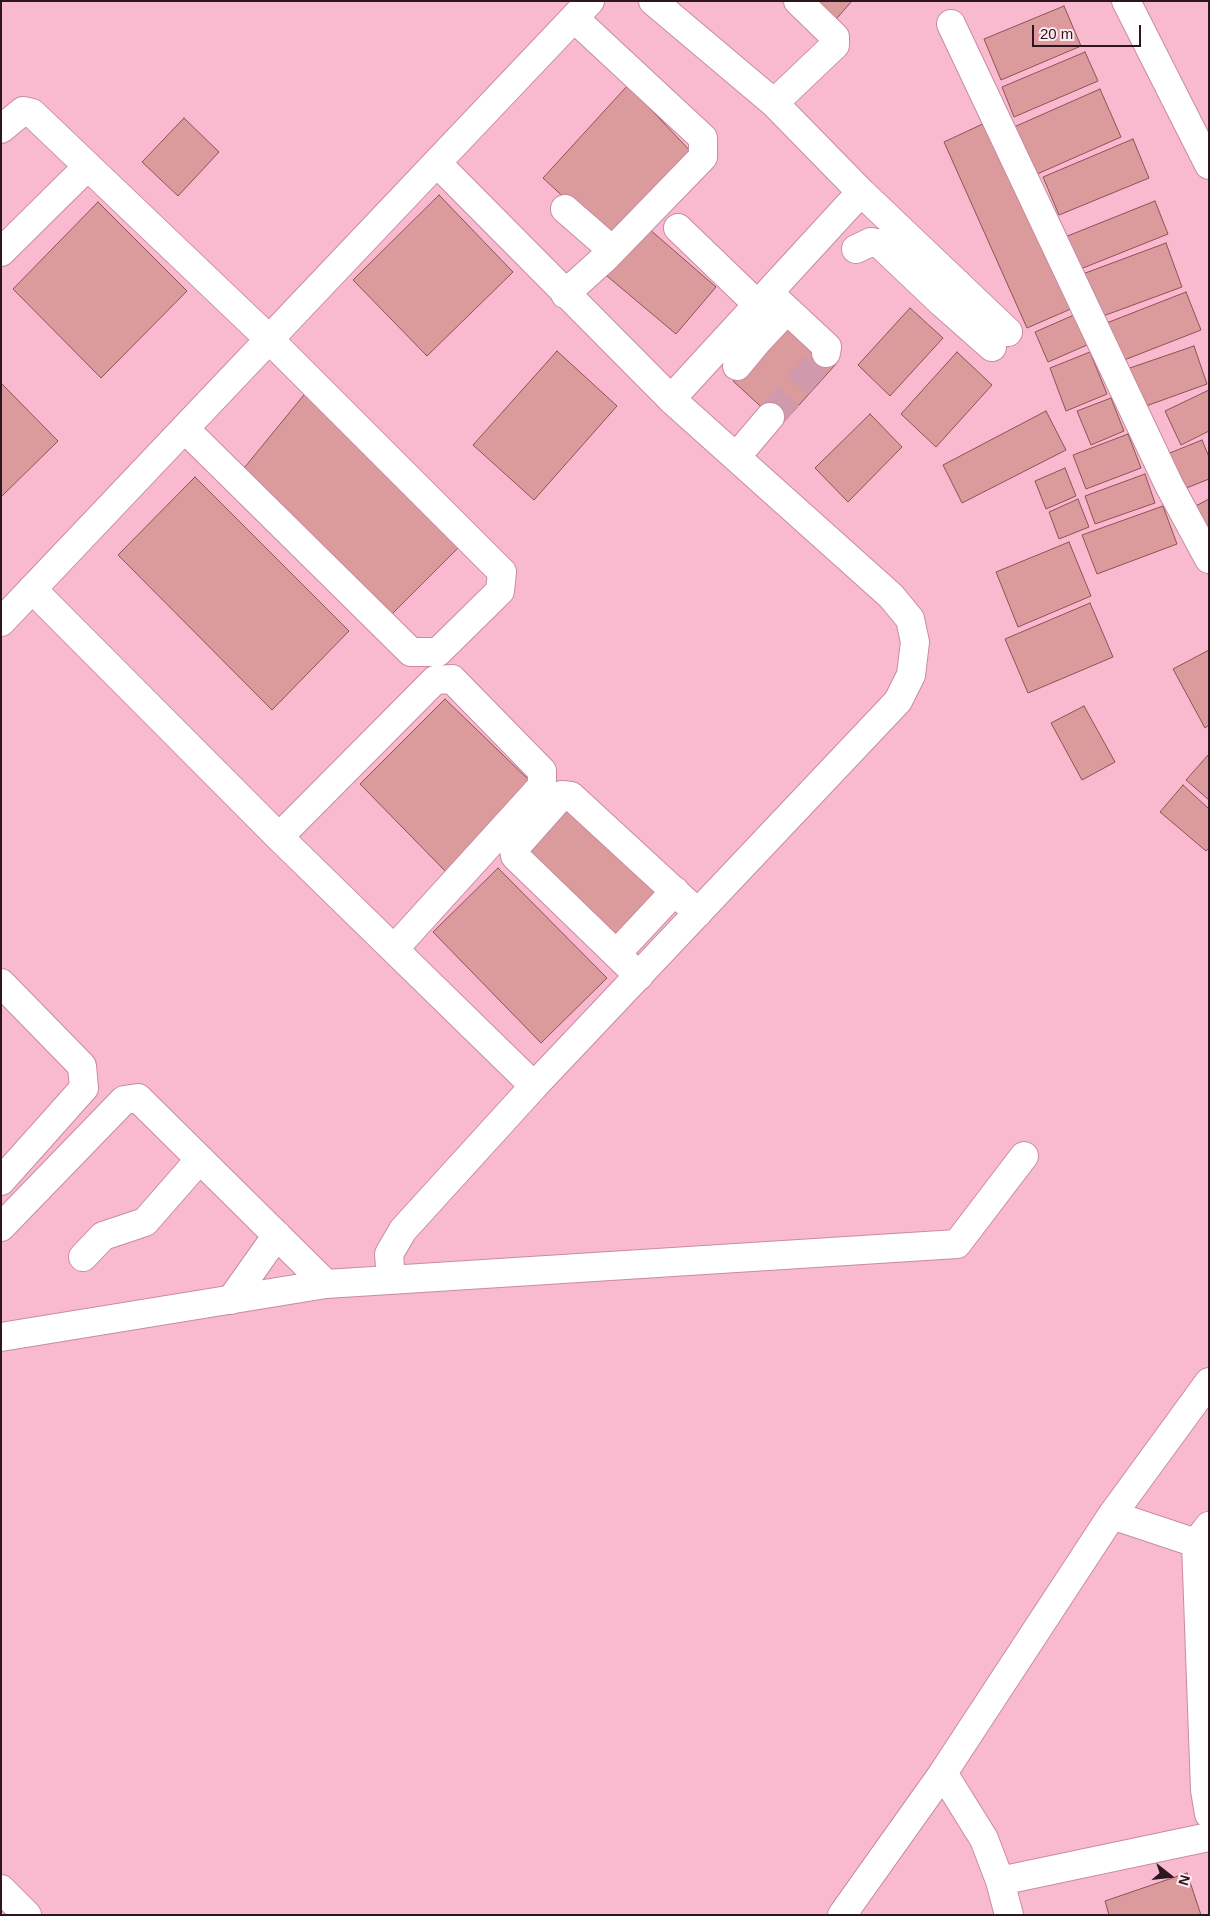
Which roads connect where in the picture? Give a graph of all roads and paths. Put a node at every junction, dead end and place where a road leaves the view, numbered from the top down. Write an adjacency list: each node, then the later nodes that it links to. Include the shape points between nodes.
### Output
1 (653, 1): 6 (street)
2 (798, 1): 6 (street, via 835,37 835,45)
3 (1126, 1): 8 (street)
4 (582, 10): 9 (street); 16 (street, via 703,138 703,157)
5 (951, 24): 30 (street, via 1164,476)
6 (774, 104): 12 (street)
7 (1, 129): 11 (street, via 23,111 32,113)
8 (1202, 133): 10 (street)
9 (437, 163): 19 (street); 22 (street)
10 (1209, 164)
11 (88, 166): 17 (street); 22 (street)
12 (862, 192): 18 (street); 20 (street)
13 (565, 209): 16 (street)
14 (678, 228): 20 (street)
15 (856, 249): 18 (street, via 871,242 880,244)
16 (612, 250): 19 (street)
17 (1, 252)
18 (949, 292): 23 (street)
19 (565, 294): 26 (street)
20 (771, 303): 21 (street); 24 (street, via 827,347)
21 (747, 335): 25 (street); 26 (street)
22 (270, 340): 28 (street); 28 (street, via 502,572 500,591 438,652 412,652)
23 (1000, 340)
24 (826, 353)
25 (737, 366)
26 (671, 399): 29 (street)
27 (770, 417): 29 (street)
28 (185, 429): 31 (street)
29 (736, 457): 35 (street, via 891,596 910,619 915,642 910,675 898,702)
30 (1209, 560)
31 (32, 589): 32 (street); 33 (street)
32 (1, 622)
33 (279, 838): 36 (street); 36 (street, via 434,680 452,679 542,771 542,786)
34 (675, 891): 35 (street); 37 (street); 37 (street, via 571,796 562,795 514,849 515,856)
35 (698, 913): 38 (street)
36 (394, 950): 40 (street)
37 (617, 953): 38 (street)
38 (639, 976): 40 (street)
39 (1, 983): 43 (street, via 82,1066 84,1088)
40 (534, 1086): 47 (street, via 403,1230 389,1254)
41 (1024, 1156): 47 (street, via 958,1244)
42 (200, 1159): 44 (street, via 138,1098 124,1100); 45 (street); 46 (street, via 146,1222 103,1236)
43 (1, 1181)
44 (1, 1227)
45 (277, 1235): 48 (street); 49 (street)
46 (83, 1257)
47 (391, 1280): 48 (street)
48 (326, 1284): 49 (street)
49 (231, 1300): 50 (street)
50 (1, 1337)
51 (1209, 1382): 52 (street)
52 (1112, 1515): 53 (street); 54 (street)
53 (1202, 1534): 55 (street, via 1205,1790)
54 (943, 1773): 57 (street, via 984,1839); 60 (street)
55 (1209, 1814)
56 (1209, 1837): 57 (street)
57 (1000, 1881): 61 (street)
58 (1, 1890): 59 (street)
59 (27, 1915)
60 (842, 1915)
61 (1009, 1915)

